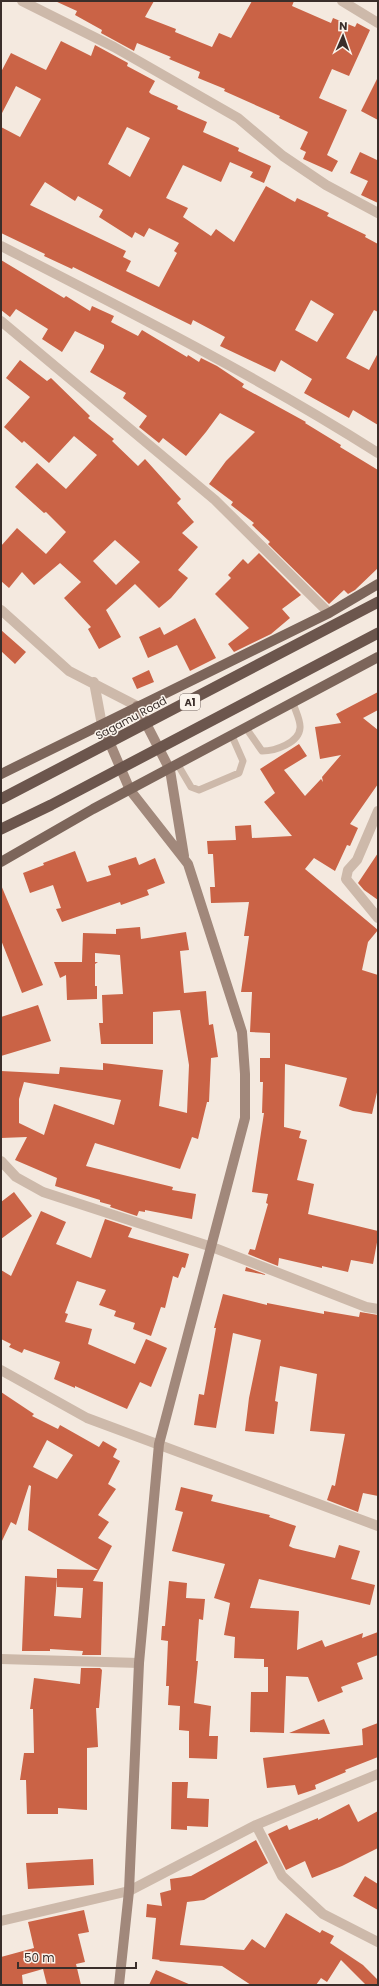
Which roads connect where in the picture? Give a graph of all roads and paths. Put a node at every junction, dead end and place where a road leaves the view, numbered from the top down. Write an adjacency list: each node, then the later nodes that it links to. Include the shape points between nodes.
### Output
1 (22, 1): 4 (street, via 114,47 238,118 289,160 326,186)
2 (342, 1): 3 (street)
3 (378, 23)
4 (378, 213)
5 (1, 246): 7 (street, via 126,310 308,410)
6 (1, 321): 11 (street, via 215,500)
7 (378, 453)
8 (378, 584): 11 (main road)
9 (378, 602): 23 (highway, Sagamu Road / A1)
10 (1, 610): 14 (street, via 69,671)
11 (328, 613): 16 (main road)
12 (378, 633): 25 (highway, A1)
13 (378, 657): 15 (main road)
14 (94, 682): 16 (street); 17 (street)
15 (293, 703): 18 (main road); 18 (lane, via 301,727 297,738 274,751 262,751)
16 (137, 706): 17 (main road); 20 (main road)
17 (102, 725): 21 (main road); 22 (main road)
18 (246, 728): 19 (main road)
19 (232, 736): 20 (main road); 20 (lane, via 243,761 239,773 199,790 191,787)
20 (174, 768): 22 (main road); 26 (main road)
21 (1, 774)
22 (130, 790): 26 (main road); 27 (main road)
23 (1, 799)
24 (378, 811): 28 (street, via 357,860 348,870 346,879)
25 (1, 829)
26 (184, 858): 30 (main road, via 242,1032 245,1118)
27 (1, 862)
28 (378, 918)
29 (1, 1161): 30 (street, via 16,1177 44,1192)
30 (212, 1247): 31 (street, via 366,1307); 33 (main road)
31 (378, 1308)
32 (1, 1370): 33 (street, via 87,1418)
33 (158, 1444): 34 (street); 36 (main road)
34 (378, 1526)
35 (1, 1659): 36 (street)
36 (139, 1663): 39 (main road)
37 (378, 1774): 38 (street)
38 (256, 1825): 39 (street); 41 (street, via 282,1876 323,1914)
39 (129, 1891): 40 (street); 42 (main road)
40 (1, 1921)
41 (378, 1942)
42 (119, 1985)

